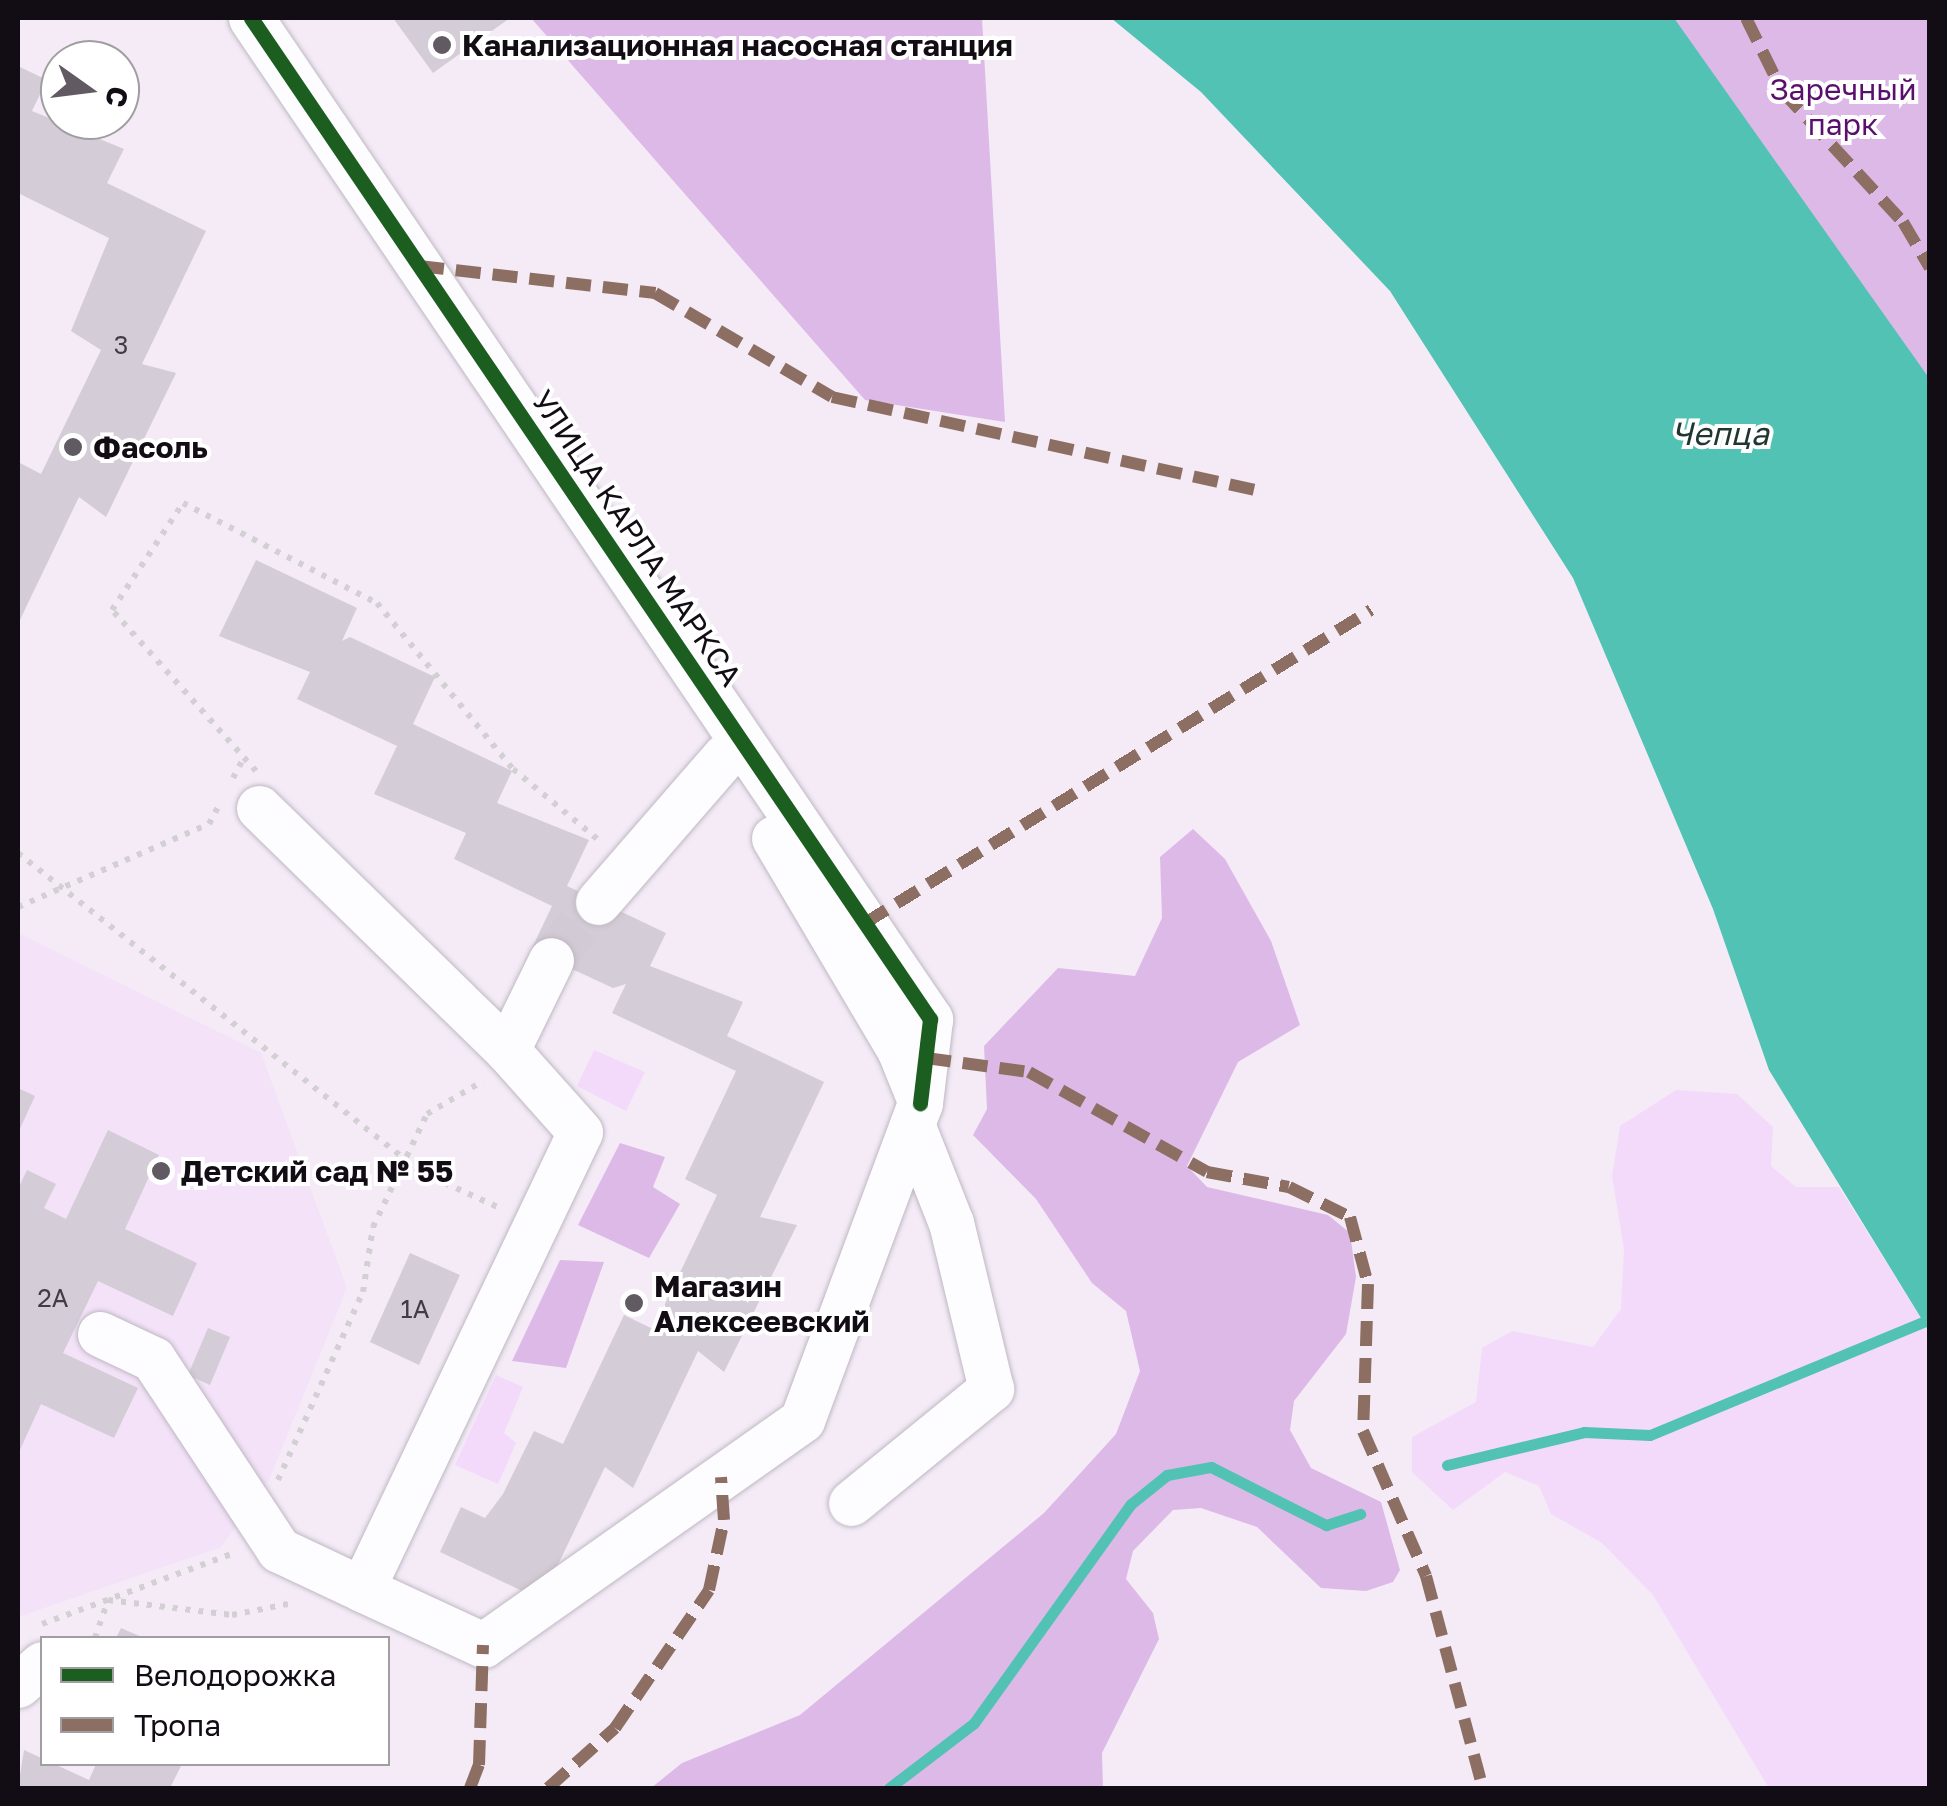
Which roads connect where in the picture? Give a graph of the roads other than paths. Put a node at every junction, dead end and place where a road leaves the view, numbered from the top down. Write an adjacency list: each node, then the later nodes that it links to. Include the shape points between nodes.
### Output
1 (220, 18): 3 (street, УЛИЦА КАРЛА МАРКСА)
2 (251, 18): 8 (street, УЛИЦА КАРЛА МАРКСА, via 930,1019)
3 (725, 756): 5 (street); 8 (street, УЛИЦА КАРЛА МАРКСА, via 899,1050)
4 (259, 808): 7 (street)
5 (598, 902)
6 (551, 960): 7 (street)
7 (506, 1050): 11 (street, via 580,1132)
8 (916, 1114): 10 (street, via 951,1223 991,1389); 11 (street, via 802,1420 482,1646)
9 (100, 1334): 11 (street, via 153,1359 279,1550)
10 (851, 1503)
11 (362, 1590)
12 (39, 1645): 13 (street)
13 (18, 1685)

